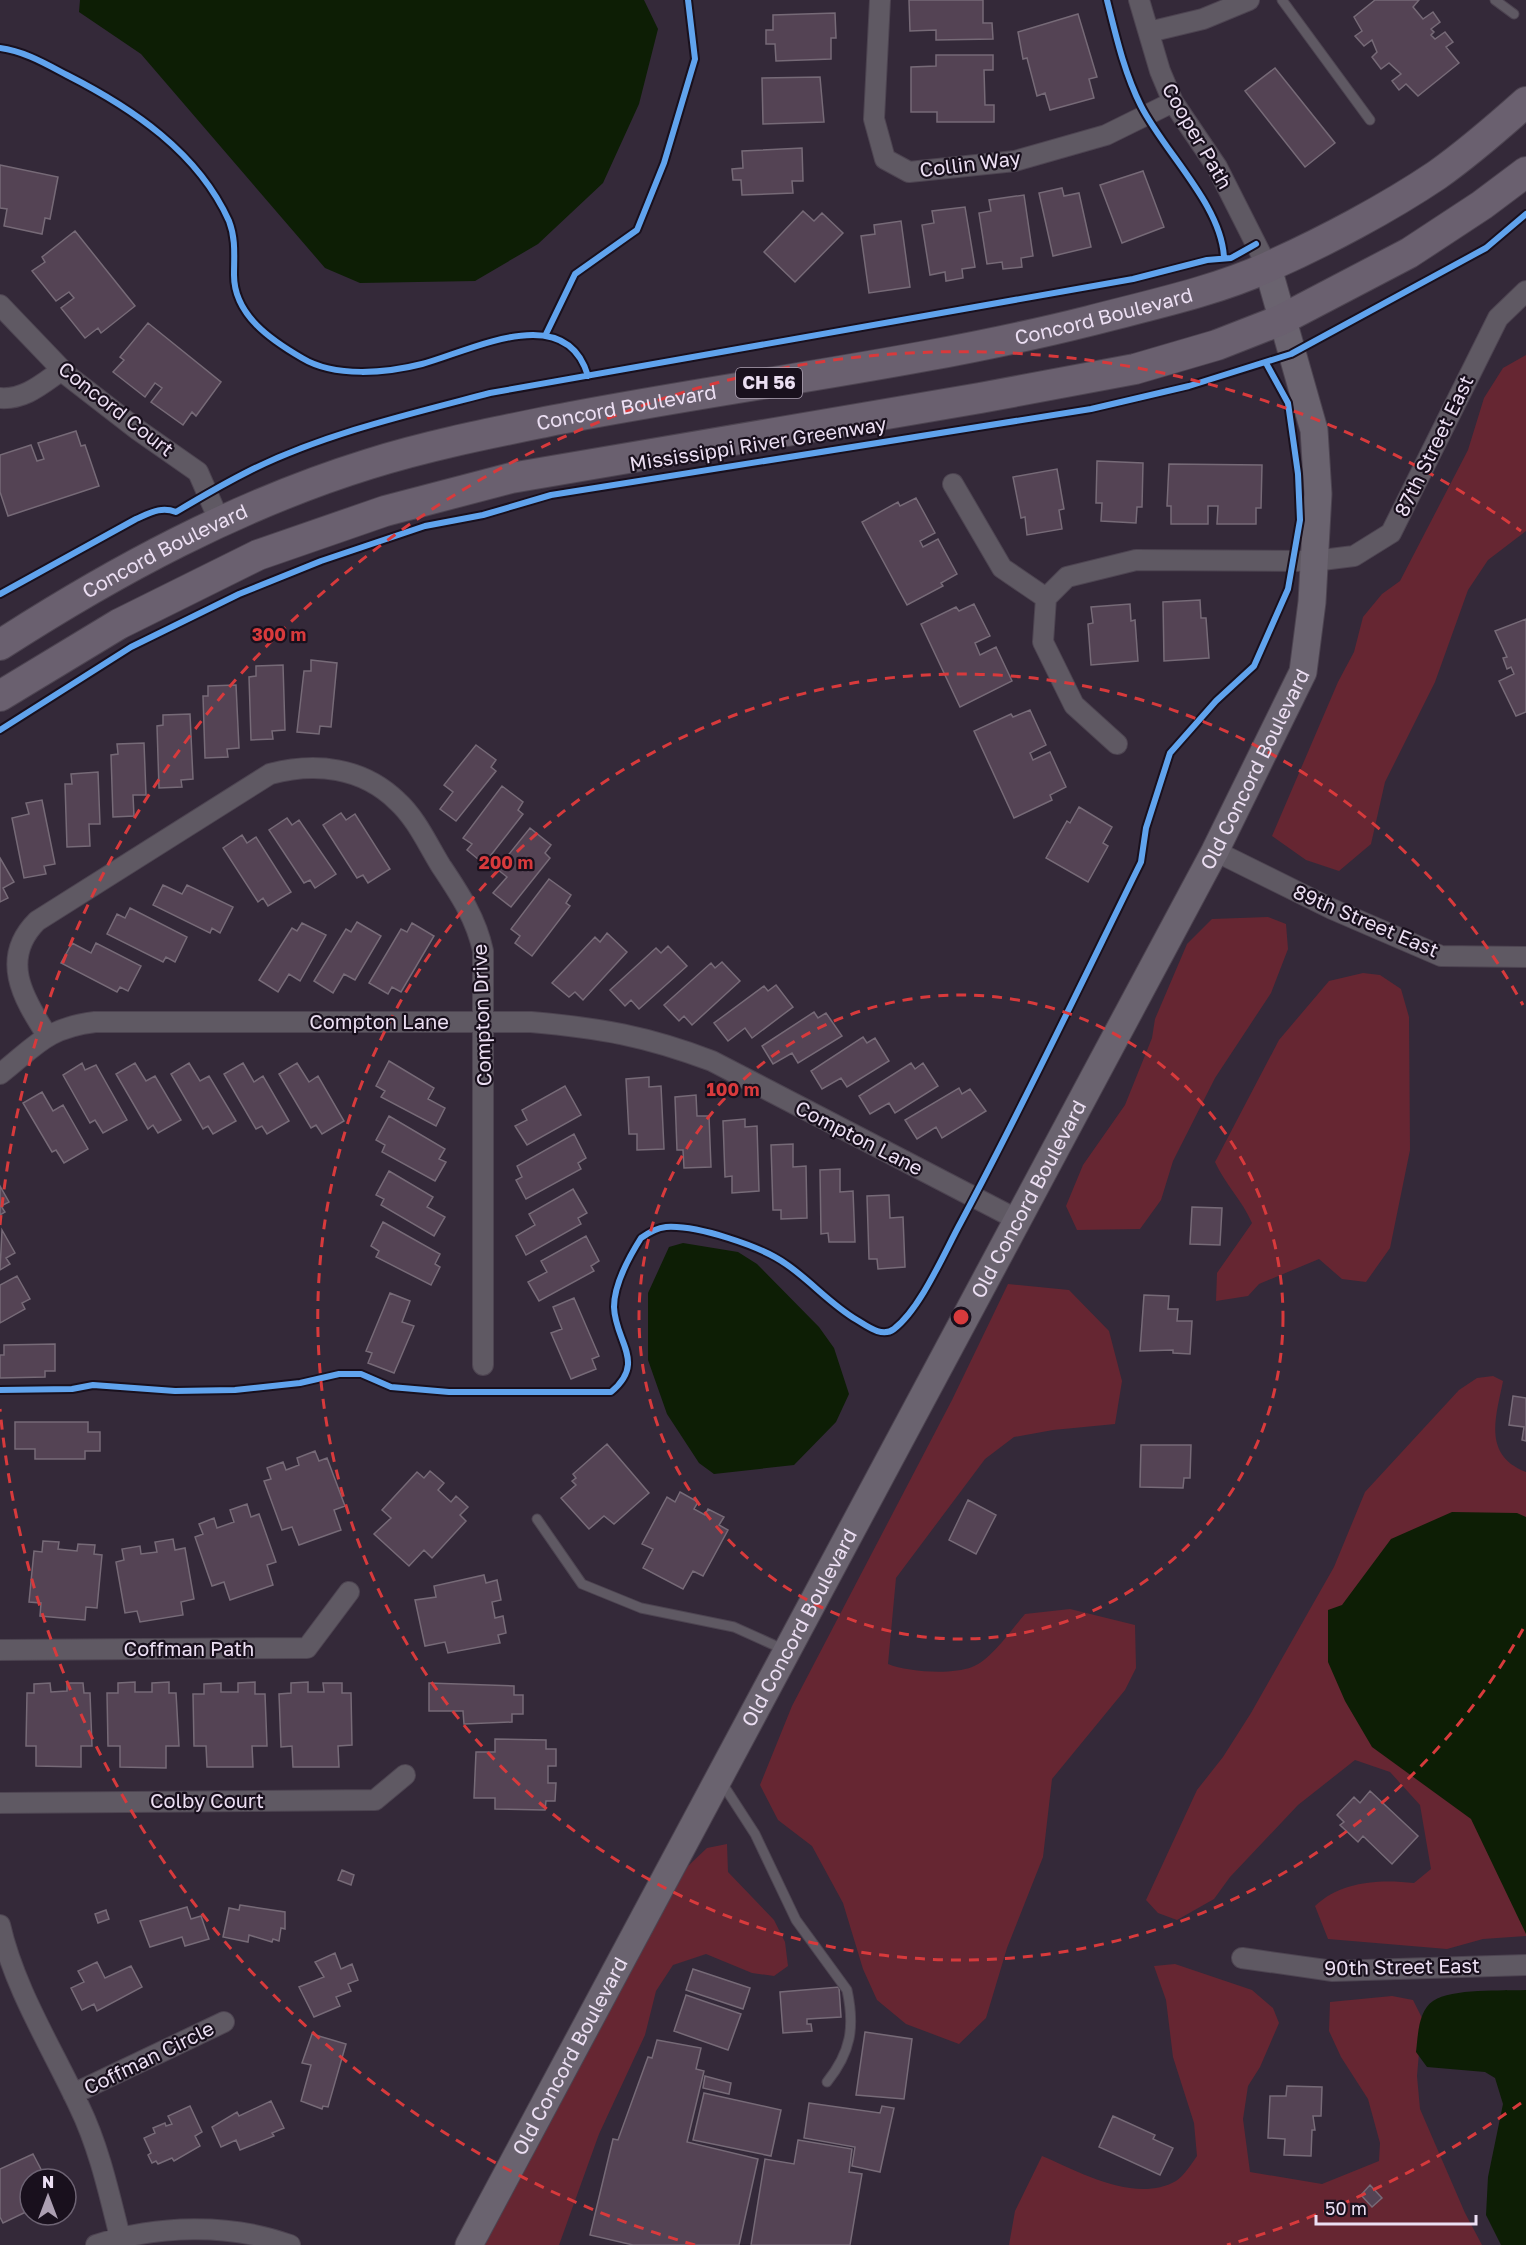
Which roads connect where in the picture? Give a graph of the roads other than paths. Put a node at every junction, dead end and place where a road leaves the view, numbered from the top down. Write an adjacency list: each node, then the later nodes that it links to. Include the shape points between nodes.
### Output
1 (880, 0): 8 (street, Collin Way, via 874,118 885,159 909,172 1015,161 1106,135)
2 (1139, 0): 7 (street, Cooper Path)
3 (1250, 0): 7 (street, via 1203,19)
4 (1282, 0): 10 (lane)
5 (1495, 0): 6 (lane)
6 (1514, 14)
7 (1149, 32): 8 (street, Cooper Path)
8 (1173, 102): 12 (street, Cooper Path, via 1217,168)
9 (1526, 102): 12 (main road, Concord Boulevard / CH 56, via 1436,175)
10 (1370, 120)
11 (1526, 172): 15 (main road, CH 56, via 1409,253)
12 (1268, 268): 15 (street, Old Concord Boulevard); 19 (main road, Concord Boulevard / CH 56, via 1169,300 1019,338 484,434 369,464)
13 (1526, 291): 20 (street, 87th Street East, via 1498,318 1391,533 1354,556)
14 (0, 305): 16 (street, Concord Court)
15 (1281, 320): 20 (street, Old Concord Boulevard, via 1314,430 1318,494); 23 (main road, CH 56, via 1217,345 1135,369 511,478 385,512 258,555 119,624)
16 (62, 369): 17 (street, via 29,393); 19 (street, Concord Court, via 112,411 198,472)
17 (0, 398)
18 (953, 484): 21 (street, via 1002,568)
19 (219, 520): 22 (main road, Concord Boulevard / CH 56, via 63,605)
20 (1314, 561): 21 (street, 87th Street East, via 1136,560 1067,577); 25 (street, Old Concord Boulevard, via 1303,672)
21 (1046, 598): 24 (street, via 1043,642 1074,705)
22 (0, 645)
23 (0, 696)
24 (1117, 744)
25 (1215, 851): 26 (street, 89th Street East, via 1332,909 1441,956); 30 (street, Old Concord Boulevard)
26 (1526, 957)
27 (484, 1022): 28 (street, Compton Lane, via 95,1022); 28 (street, Compton Drive, via 480,935 467,906 413,821 398,802 362,777 318,766 277,772 248,786 29,927 14,953 13,974); 30 (street, Compton Lane, via 600,1028 680,1048); 31 (street, Compton Drive)
28 (46, 1035): 29 (street, Compton Lane)
29 (0, 1074)
30 (1018, 1220): 35 (street, Old Concord Boulevard)
31 (483, 1365)
32 (537, 1519): 35 (lane, via 582,1584 641,1608 734,1627)
33 (349, 1592): 34 (street, Coffman Path, via 307,1648)
34 (0, 1650)
35 (787, 1651): 37 (street, Old Concord Boulevard)
36 (405, 1775): 38 (street, Colby Court, via 375,1800)
37 (719, 1778): 43 (lane, via 755,1834 796,1920 847,1990 849,2036 843,2061); 48 (street, Old Concord Boulevard)
38 (0, 1803)
39 (0, 1925): 44 (street, via 15,1972)
40 (1242, 1958): 41 (street, 90th Street East, via 1333,1971)
41 (1526, 1965)
42 (224, 2022): 44 (street, Coffman Circle)
43 (827, 2082)
44 (74, 2094): 45 (street, via 96,2147)
45 (120, 2237): 46 (street); 47 (street, via 181,2229 249,2234)
46 (96, 2245)
47 (290, 2245)
48 (469, 2245)

